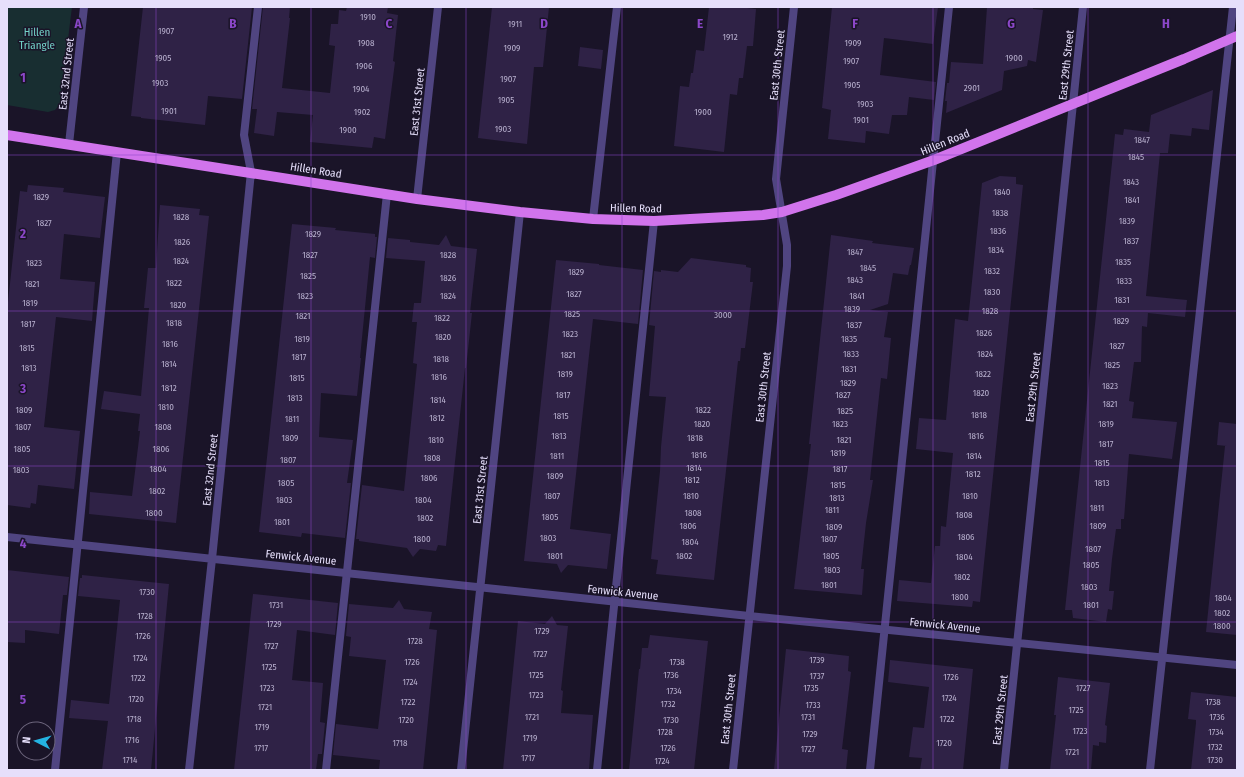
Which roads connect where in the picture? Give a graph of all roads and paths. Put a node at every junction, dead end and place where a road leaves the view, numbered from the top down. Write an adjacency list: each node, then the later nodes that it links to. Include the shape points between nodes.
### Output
1 (84, 7): 12 (street, East 32nd Street)
2 (258, 7): 15 (street, East 32nd Street, via 244,135)
3 (438, 7): 17 (street, East 31st Street)
4 (617, 7): 20 (street)
5 (794, 7): 19 (street, East 30th Street, via 776,179)
6 (949, 7): 14 (street)
7 (1083, 7): 10 (street, East 29th Street)
8 (1233, 7): 9 (street)
9 (1233, 38): 10 (main road, Hillen Road); 31 (street)
10 (1072, 104): 14 (main road, Hillen Road); 30 (street, East 29th Street)
11 (7, 135): 12 (main road, Hillen Road)
12 (69, 144): 13 (main road, Hillen Road)
13 (117, 152): 15 (main road, Hillen Road); 23 (street)
14 (934, 160): 19 (main road, Hillen Road); 29 (street)
15 (251, 172): 16 (main road, Hillen Road); 24 (street, East 32nd Street)
16 (387, 194): 17 (main road, Hillen Road); 25 (street)
17 (417, 199): 18 (main road, Hillen Road)
18 (520, 212): 20 (main road, Hillen Road); 26 (street, East 31st Street)
19 (782, 212): 21 (main road, Hillen Road); 28 (street, East 30th Street, via 787,266)
20 (593, 219): 21 (main road, Hillen Road)
21 (654, 221): 27 (street)
22 (7, 537): 23 (street, Fenwick Avenue)
23 (78, 545): 24 (street, Fenwick Avenue); 33 (street)
24 (212, 559): 25 (street, Fenwick Avenue); 34 (street, East 32nd Street)
25 (347, 573): 26 (street, Fenwick Avenue); 35 (street)
26 (481, 588): 27 (street, Fenwick Avenue); 36 (street, East 31st Street)
27 (614, 602): 28 (street, Fenwick Avenue); 37 (street)
28 (749, 616): 29 (street, Fenwick Avenue); 38 (street, East 30th Street)
29 (885, 630): 30 (street, Fenwick Avenue); 39 (street)
30 (1018, 644): 31 (street, Fenwick Avenue); 40 (street, East 29th Street)
31 (1162, 658): 32 (street, Fenwick Avenue); 41 (street)
32 (1237, 665)
33 (56, 770)
34 (189, 770)
35 (326, 770)
36 (461, 770)
37 (597, 770)
38 (733, 770)
39 (870, 770)
40 (1004, 770)
41 (1150, 770)

